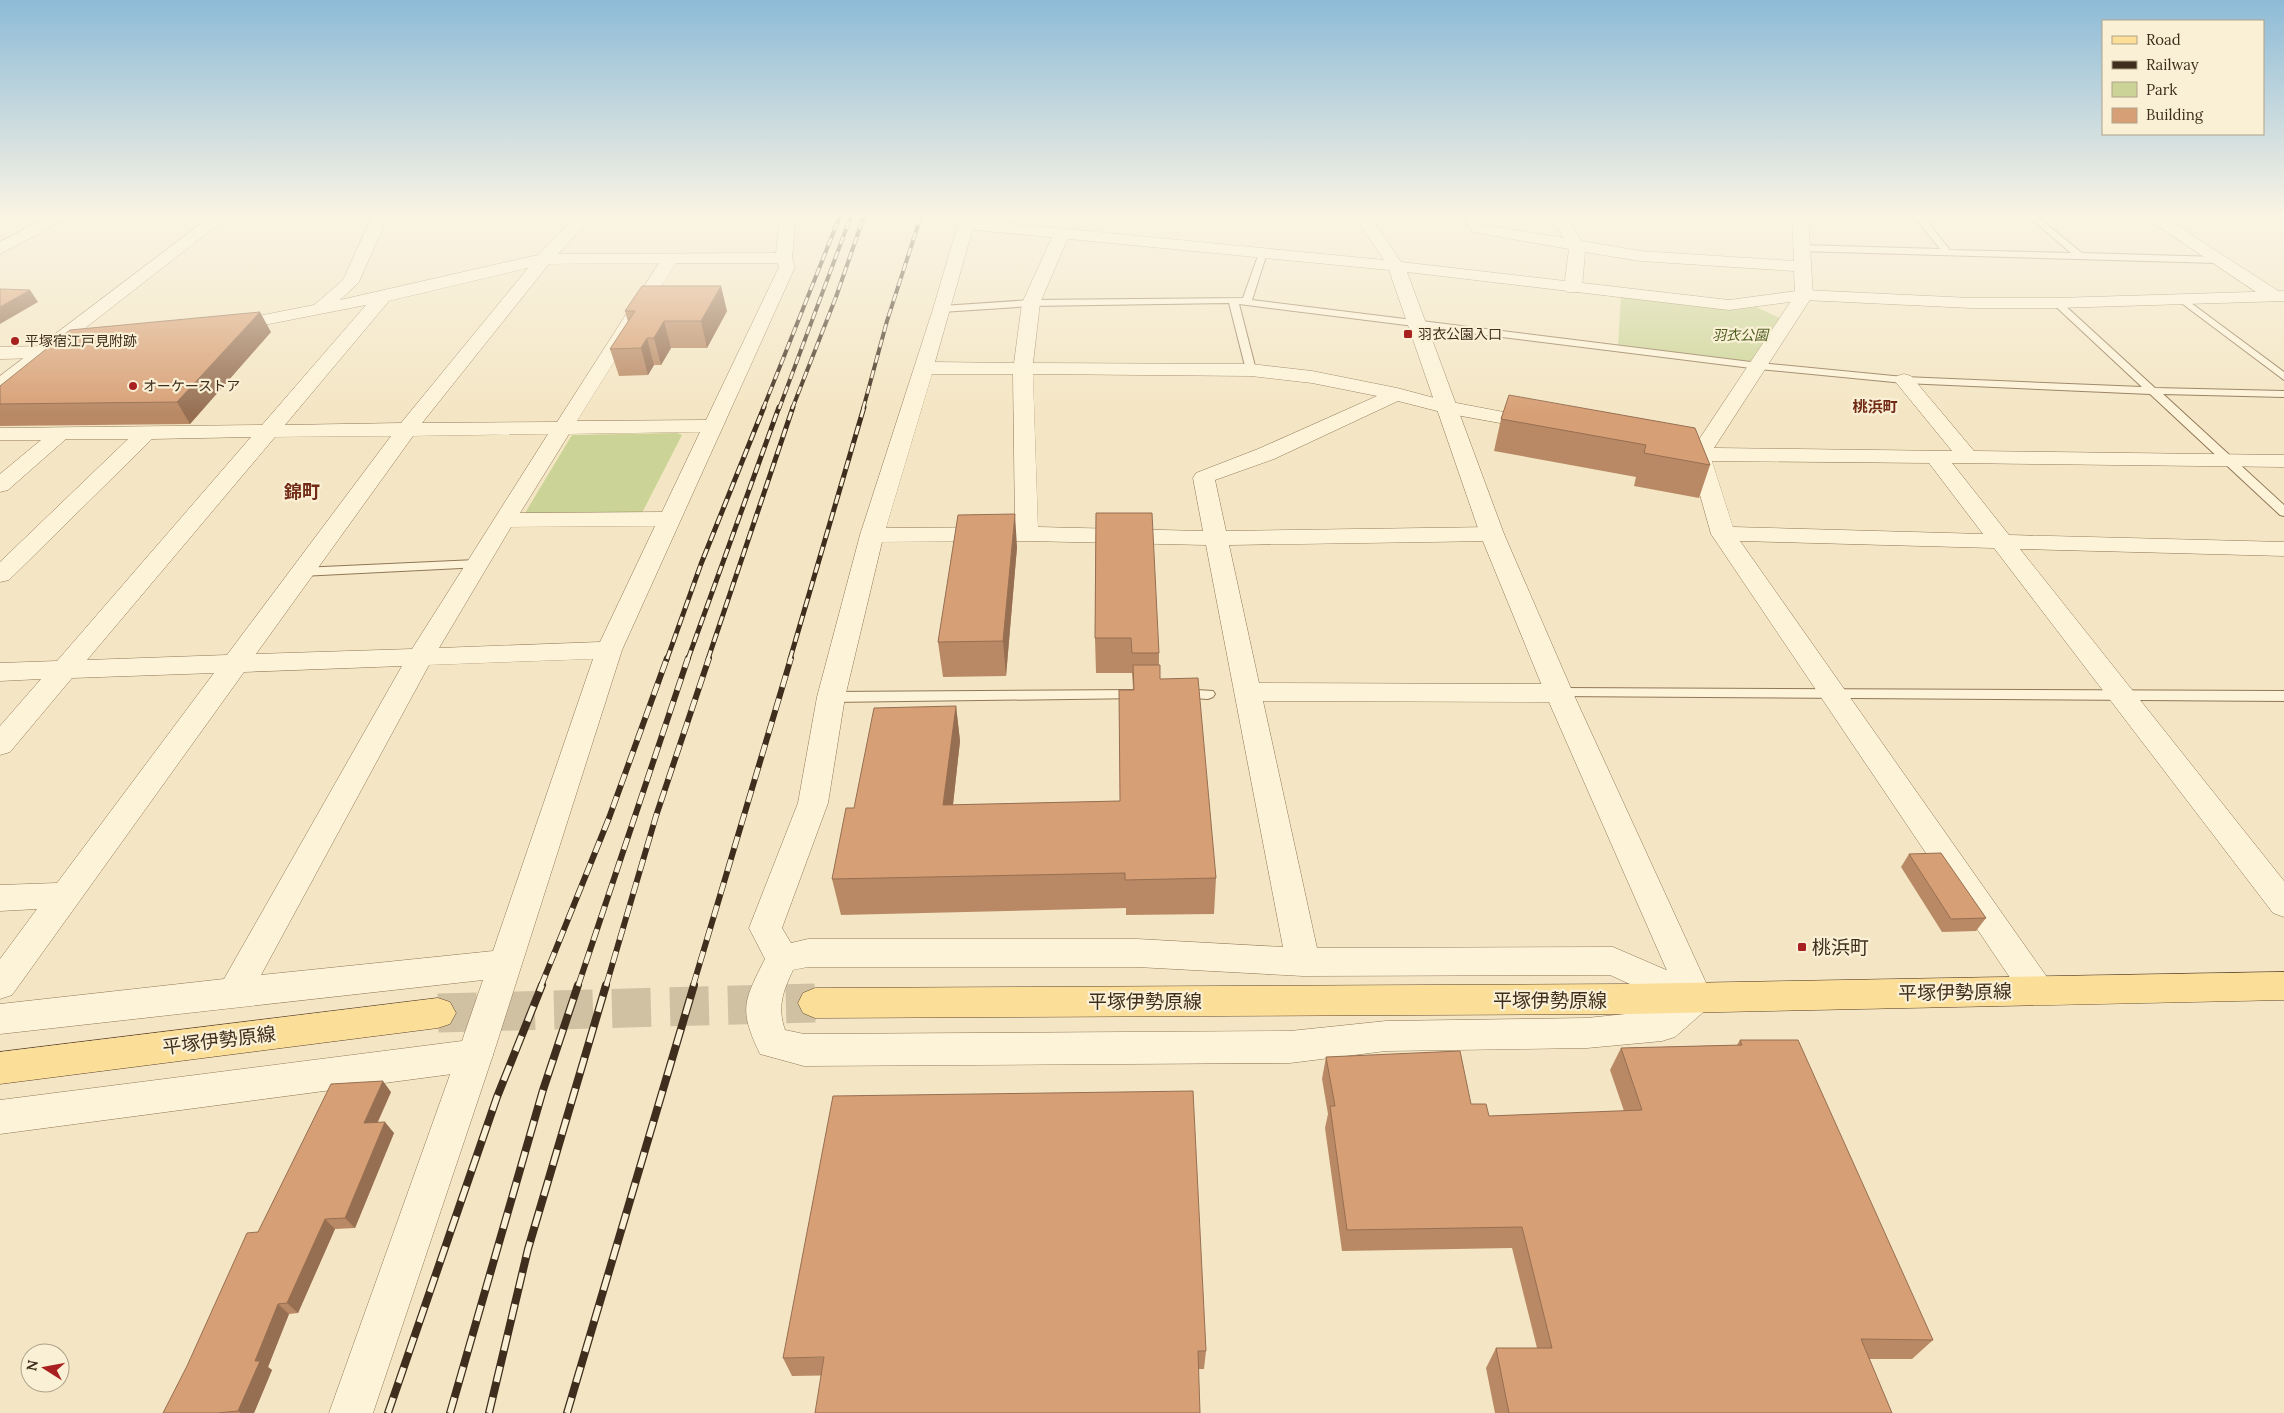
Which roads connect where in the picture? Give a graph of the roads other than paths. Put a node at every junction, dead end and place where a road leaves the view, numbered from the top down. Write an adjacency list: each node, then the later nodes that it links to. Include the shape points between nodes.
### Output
1 (135, 282): 30 (street)
2 (350, 282): 24 (street)
3 (447, 282): 18 (street)
4 (526, 282): 45 (street)
5 (656, 282): 43 (street)
6 (780, 282): 42 (street)
7 (949, 282): 25 (street)
8 (1040, 282): 21 (street)
9 (1253, 282): 22 (lane)
10 (1402, 282): 26 (street)
11 (1524, 282): 15 (street)
12 (1574, 282): 15 (street)
13 (1803, 282): 16 (street)
14 (2255, 282): 17 (street)
15 (1573, 288): 16 (street, via 1729,305)
16 (1804, 295): 23 (street, via 1971,303); 31 (street)
17 (2279, 296): 20 (street)
18 (383, 297): 24 (street); 46 (street)
19 (1233, 300): 21 (lane); 22 (lane); 34 (lane)
20 (2183, 300): 23 (street); 35 (lane)
21 (1031, 303): 25 (lane); 33 (street)
22 (1246, 303): 26 (lane)
23 (2057, 303): 38 (lane)
24 (320, 309): 27 (street)
25 (942, 309): 32 (street)
26 (1418, 324): 31 (lane); 41 (street)
27 (207, 329)
28 (81, 343): 30 (street)
29 (0, 352): 30 (street)
30 (44, 352): 37 (street)
31 (1759, 366): 36 (lane); 51 (street)
32 (924, 368): 33 (street); 63 (street)
33 (1024, 368): 34 (street); 60 (street)
34 (1251, 370): 39 (street, via 1312,377)
35 (2284, 377)
36 (1904, 380): 38 (lane); 53 (street)
37 (0, 385)
38 (2154, 391): 40 (lane); 54 (lane)
39 (1397, 394): 41 (street); 64 (street, via 1266,454 1204,478)
40 (2284, 394)
41 (1445, 407): 44 (street); 61 (street)
42 (713, 426): 43 (street); 58 (street)
43 (564, 427): 45 (street); 59 (street)
44 (1552, 427)
45 (407, 429): 46 (street); 68 (street)
46 (268, 431): 47 (street); 73 (street)
47 (148, 432): 49 (street); 69 (street)
48 (0, 434): 49 (street)
49 (60, 434): 56 (street)
50 (1650, 445): 51 (street)
51 (1699, 454): 52 (street); 62 (street)
52 (1935, 456): 53 (street); 65 (street)
53 (1968, 457): 54 (street)
54 (2227, 459): 55 (street); 57 (lane)
55 (2284, 461)
56 (0, 485)
57 (2284, 512)
58 (670, 519): 59 (street); 70 (street)
59 (504, 520): 67 (street)
60 (1026, 534): 63 (street); 64 (street)
61 (1492, 534): 64 (street); 76 (street)
62 (1723, 534): 65 (street); 78 (street)
63 (872, 535): 81 (street)
64 (1218, 538): 75 (street)
65 (2002, 542): 66 (street); 80 (street)
66 (2284, 549)
67 (476, 564): 68 (lane); 71 (street)
68 (301, 572): 72 (street)
69 (0, 575)
70 (610, 650): 71 (street); 88 (street)
71 (420, 657): 72 (street); 92 (street)
72 (234, 664): 73 (street); 83 (street)
73 (64, 670): 74 (street); 82 (street)
74 (0, 672)
75 (1248, 692): 76 (street); 87 (street)
76 (1559, 693): 78 (lane); 93 (street)
77 (1208, 694): 81 (lane)
78 (1833, 695): 80 (lane); 91 (street)
79 (2284, 696): 80 (lane)
80 (2124, 697): 85 (street)
81 (831, 698): 86 (street, via 813,803 765,928)
82 (0, 745)
83 (67, 895): 84 (street); 89 (street)
84 (0, 898)
85 (2284, 904)
86 (782, 959): 87 (street, via 808,953 1137,953); 93 (street, via 761,1002 763,1023 773,1043 804,1050 1290,1047 1386,1036 1587,1033 1662,1026)
87 (1303, 962): 93 (street, via 1613,960)
88 (506, 964): 92 (street); 97 (street)
89 (0, 985)
90 (2284, 986): 91 (main road, 平塚伊勢原線)
91 (2037, 990): 93 (main road, 平塚伊勢原線)
92 (234, 992): 96 (street)
93 (1696, 998): 94 (main road, 平塚伊勢原線)
94 (815, 1003)
95 (438, 1013): 98 (main road, 平塚伊勢原線)
96 (0, 1019)
97 (475, 1055): 99 (street); 100 (street)
98 (0, 1068)
99 (0, 1117)
100 (351, 1413)

